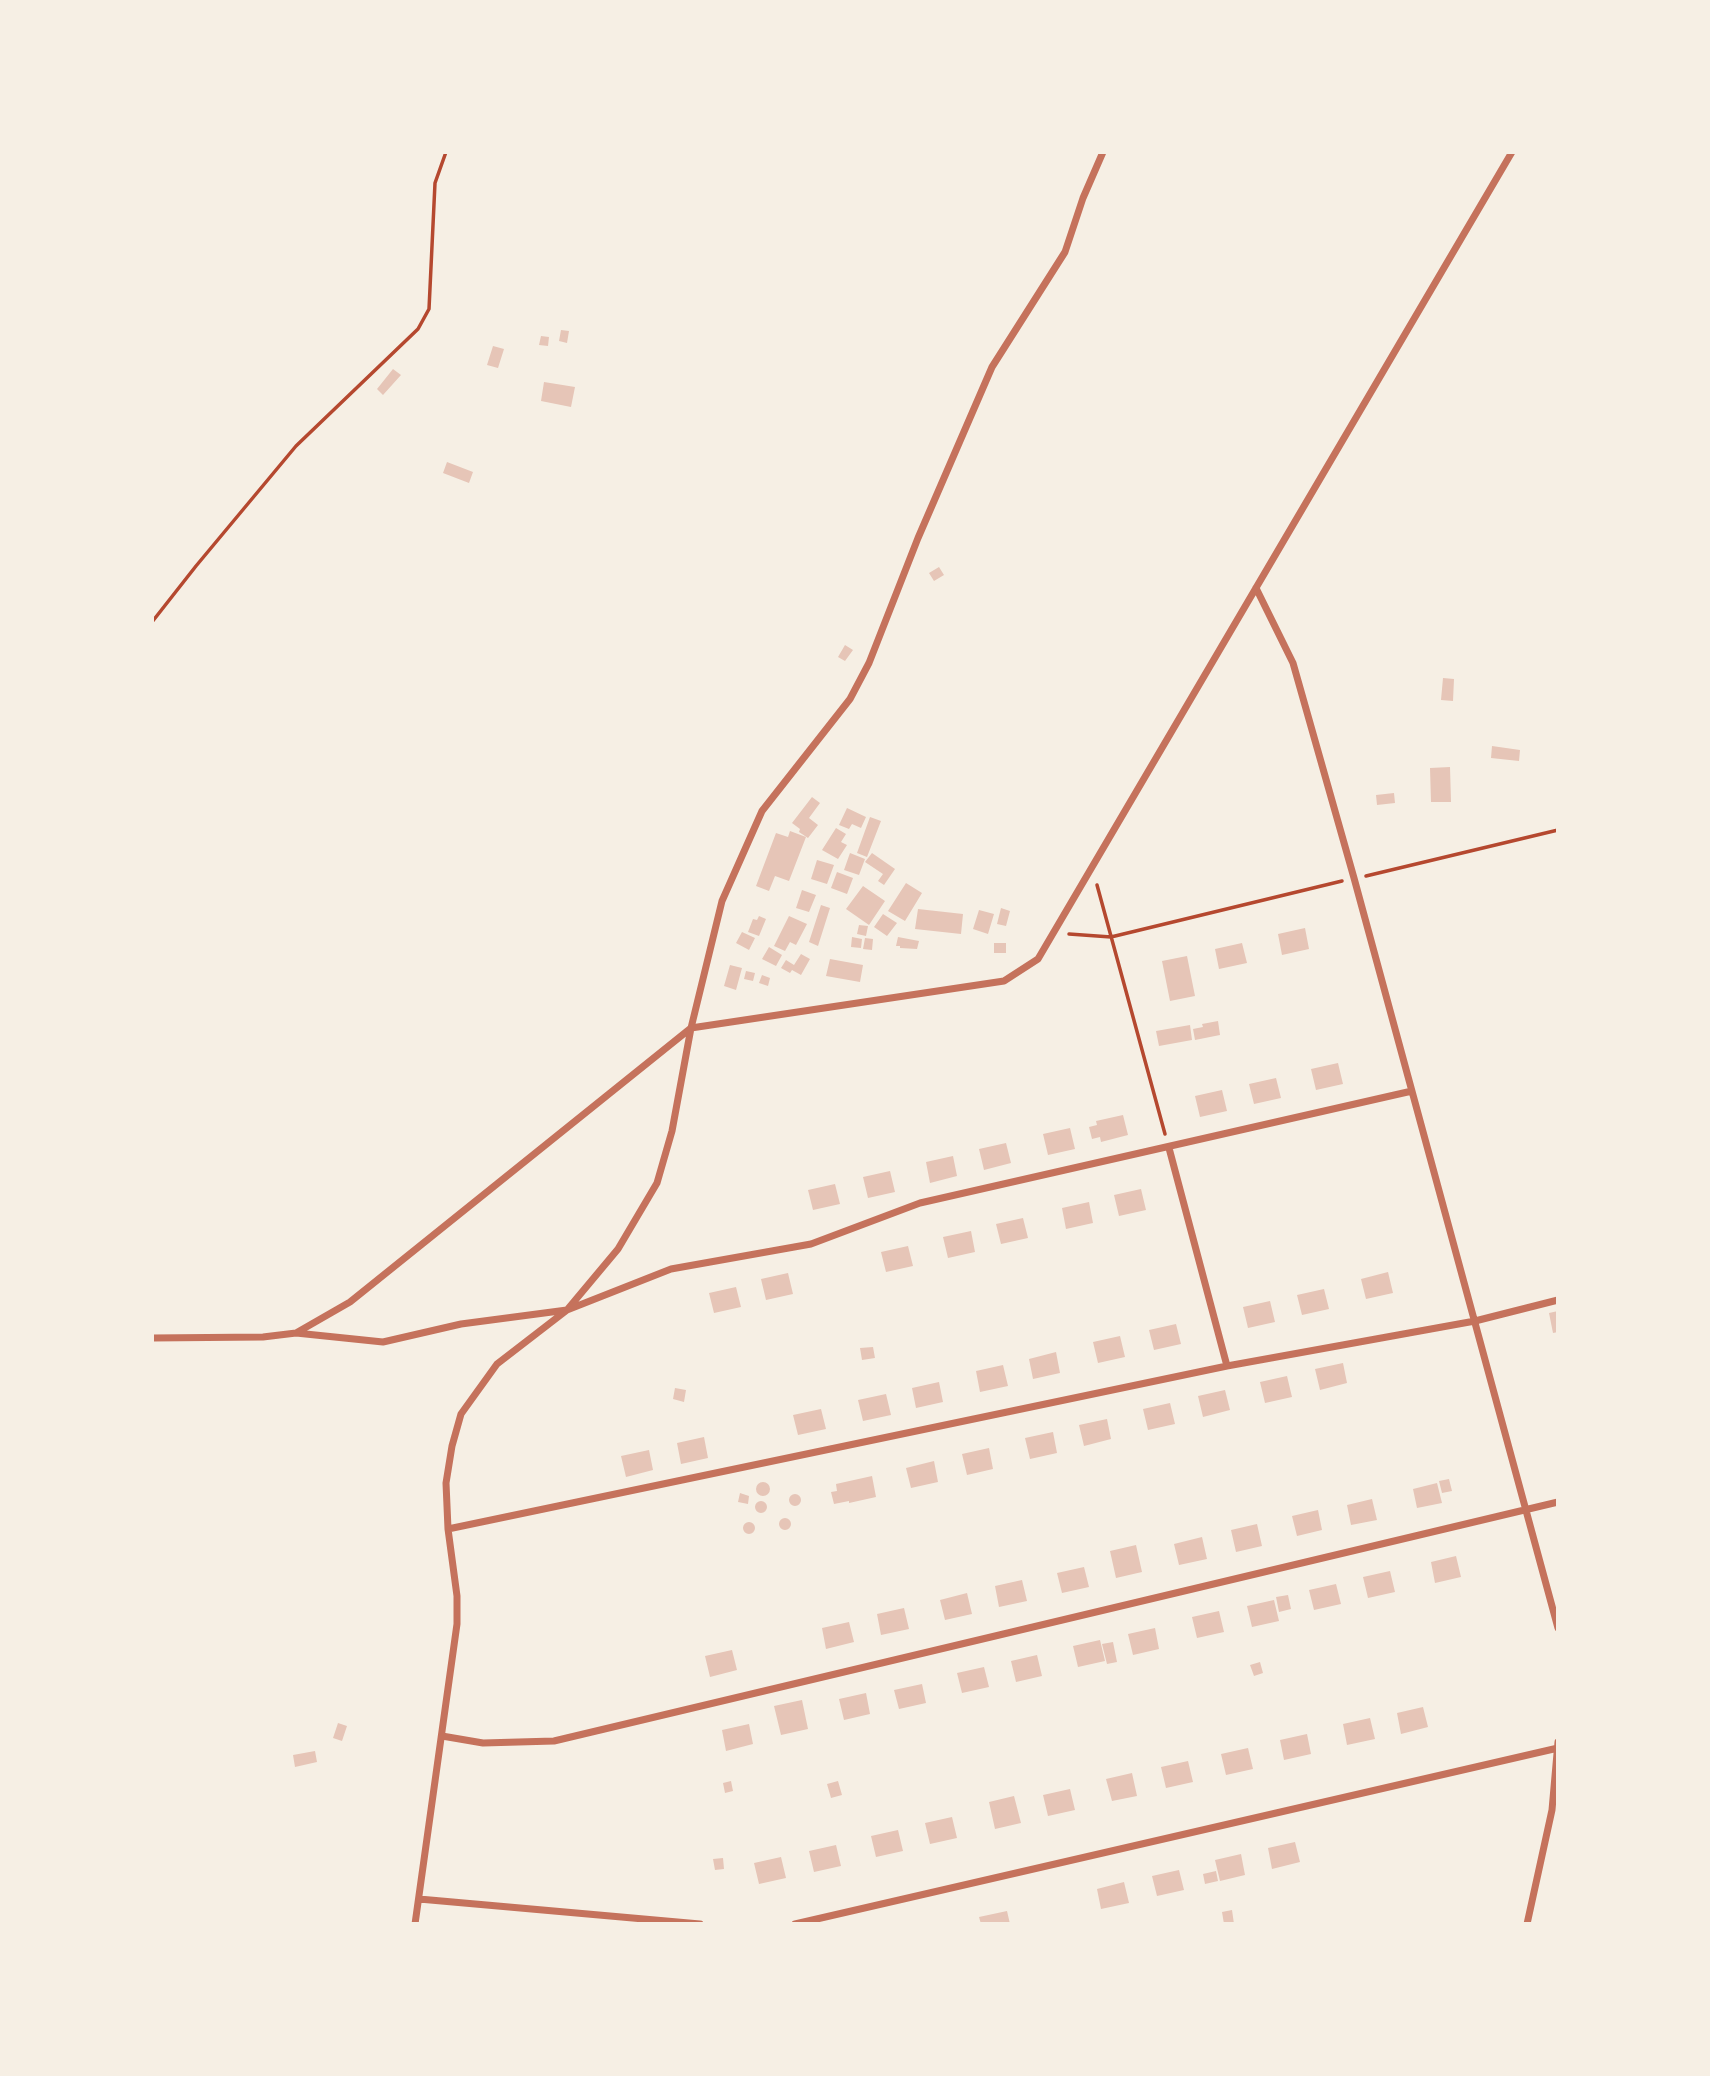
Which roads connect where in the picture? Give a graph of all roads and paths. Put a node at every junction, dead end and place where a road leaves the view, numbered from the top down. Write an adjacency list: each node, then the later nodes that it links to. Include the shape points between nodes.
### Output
1 (446, 152): 5 (path, via 435,183 429,309 418,329 296,446)
2 (1103, 152): 11 (street, via 1065,252 992,367 869,663 850,699 762,811 722,901)
3 (1512, 152): 4 (street)
4 (1256, 588): 7 (street); 8 (street, via 1293,663)
5 (152, 622)
6 (1558, 830): 8 (path)
7 (1092, 866): 9 (street); 10 (path)
8 (1354, 878): 10 (path); 12 (street)
9 (1053, 933): 10 (path); 11 (street, via 1038,958 1004,981)
10 (1111, 937): 13 (path)
11 (691, 1028): 15 (street, via 672,1131 657,1183 618,1250); 17 (street, via 349,1302)
12 (1412, 1091): 13 (street); 16 (street)
13 (1169, 1148): 15 (street, via 920,1203 811,1244 671,1269); 19 (street)
14 (1558, 1300): 16 (street)
15 (567, 1310): 17 (street, via 461,1324 383,1342); 22 (street, via 496,1364 461,1414 446,1483)
16 (1475, 1321): 19 (street); 21 (street)
17 (296, 1333): 18 (street)
18 (152, 1338)
19 (1227, 1366): 22 (street)
20 (1558, 1502): 21 (street)
21 (1525, 1509): 23 (street); 24 (street, via 555,1741 483,1743)
22 (448, 1529): 24 (street, via 457,1624)
23 (1558, 1628)
24 (442, 1736): 27 (street)
25 (1558, 1742): 26 (street)
26 (1558, 1748): 30 (street); 31 (street, via 1552,1810)
27 (419, 1899): 28 (street); 29 (street)
28 (415, 1924)
29 (701, 1924)
30 (795, 1924)
31 (1527, 1924)

